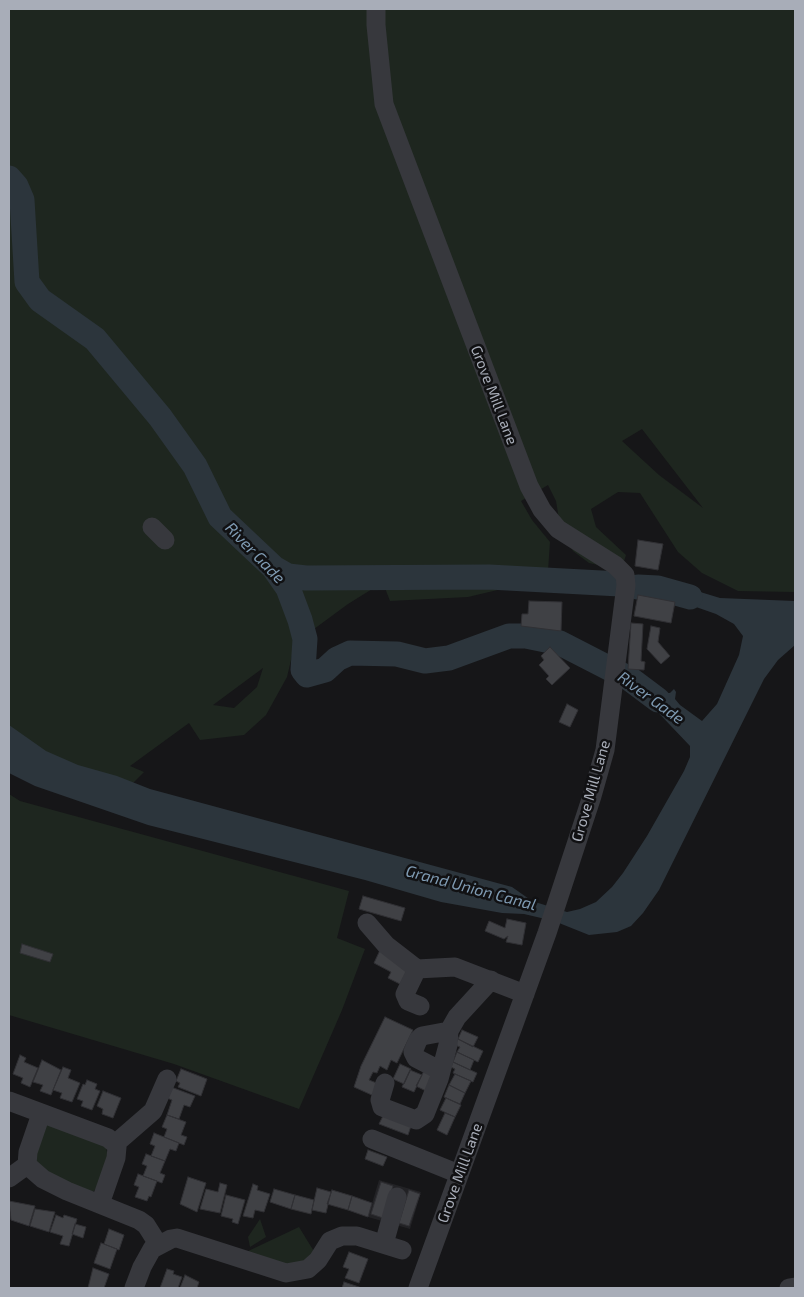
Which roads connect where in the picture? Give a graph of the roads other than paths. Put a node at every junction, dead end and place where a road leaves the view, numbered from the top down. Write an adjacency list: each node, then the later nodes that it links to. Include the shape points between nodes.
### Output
1 (376, 9): 5 (street, Grove Mill Lane, via 384,104 529,486 542,510 558,529 615,565 625,575 618,659 605,750)
2 (366, 922): 3 (street, via 386,945)
3 (418, 968): 4 (street, via 455,967); 6 (street, via 405,994 408,1001)
4 (491, 980): 5 (street); 7 (street, via 457,1017)
5 (525, 994): 16 (street, Grove Mill Lane)
6 (420, 1006)
7 (449, 1031): 8 (street); 8 (street, via 422,1036 413,1052 416,1058)
8 (442, 1071): 10 (street, via 425,1114 416,1120 382,1107 380,1100)
9 (167, 1079): 14 (street, via 154,1111)
10 (385, 1083)
11 (9, 1101): 12 (street)
12 (41, 1114): 14 (street, via 108,1138); 15 (street)
13 (372, 1138): 16 (street)
14 (115, 1144): 19 (street, via 116,1158)
15 (27, 1165): 17 (street); 19 (street, via 43,1179 82,1199)
16 (459, 1174): 26 (street, Grove Mill Lane)
17 (9, 1178)
18 (397, 1197): 21 (street)
19 (100, 1204): 20 (street, via 139,1220)
20 (158, 1244): 23 (street, via 177,1238); 25 (street, via 147,1257)
21 (384, 1244): 22 (street); 23 (street, via 357,1236 335,1238)
22 (402, 1250)
23 (304, 1280)
24 (795, 1287): 27 (street)
25 (134, 1288)
26 (418, 1288)
27 (788, 1288)

